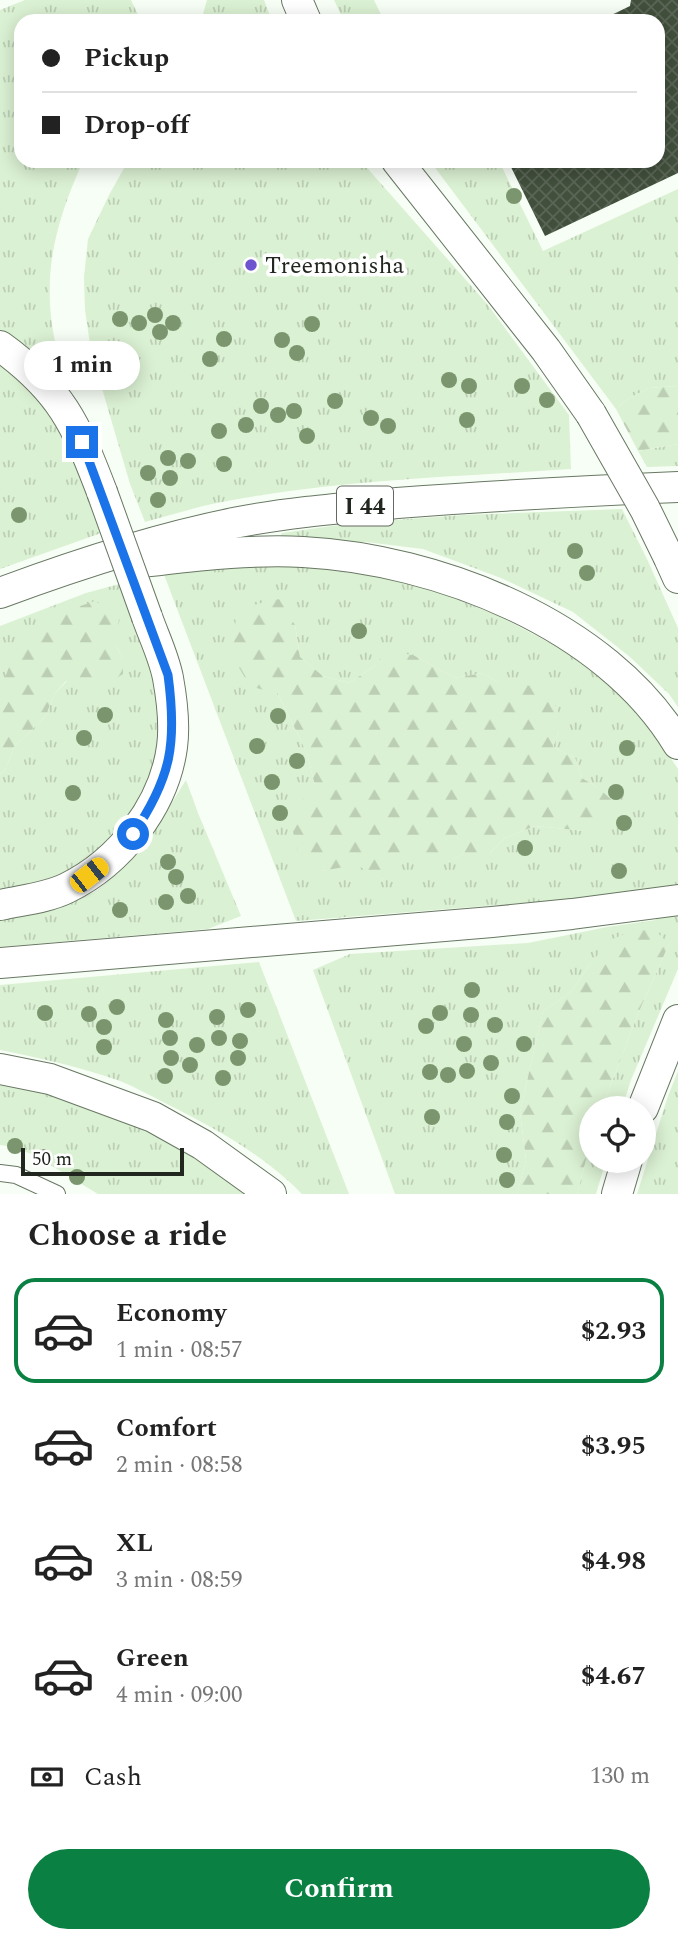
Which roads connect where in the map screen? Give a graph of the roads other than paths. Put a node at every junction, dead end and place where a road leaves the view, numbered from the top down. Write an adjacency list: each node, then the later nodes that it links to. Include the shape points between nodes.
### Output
1 (403, 168): 4 (highway, bridge, via 547,350 591,414)
2 (0, 346): 9 (highway, bridge, via 49,388 82,442 168,675 173,710 172,747 164,777 133,834 89,875 66,888)
3 (678, 487): 5 (highway, I 44, via 462,498 240,522 160,540)
4 (674, 568)
5 (60, 571): 6 (highway, I 44); 7 (highway, via 229,552 364,558 417,570 470,587 570,637 643,698)
6 (0, 593)
7 (678, 744)
8 (678, 900): 10 (highway, via 492,922)
9 (0, 905)
10 (0, 963)
11 (678, 1020): 13 (highway)
12 (0, 1069): 17 (highway, via 50,1079 153,1117)
13 (648, 1096)
14 (623, 1173): 18 (highway)
15 (8, 1174): 16 (street)
16 (57, 1194)
17 (271, 1194)
18 (617, 1194)

